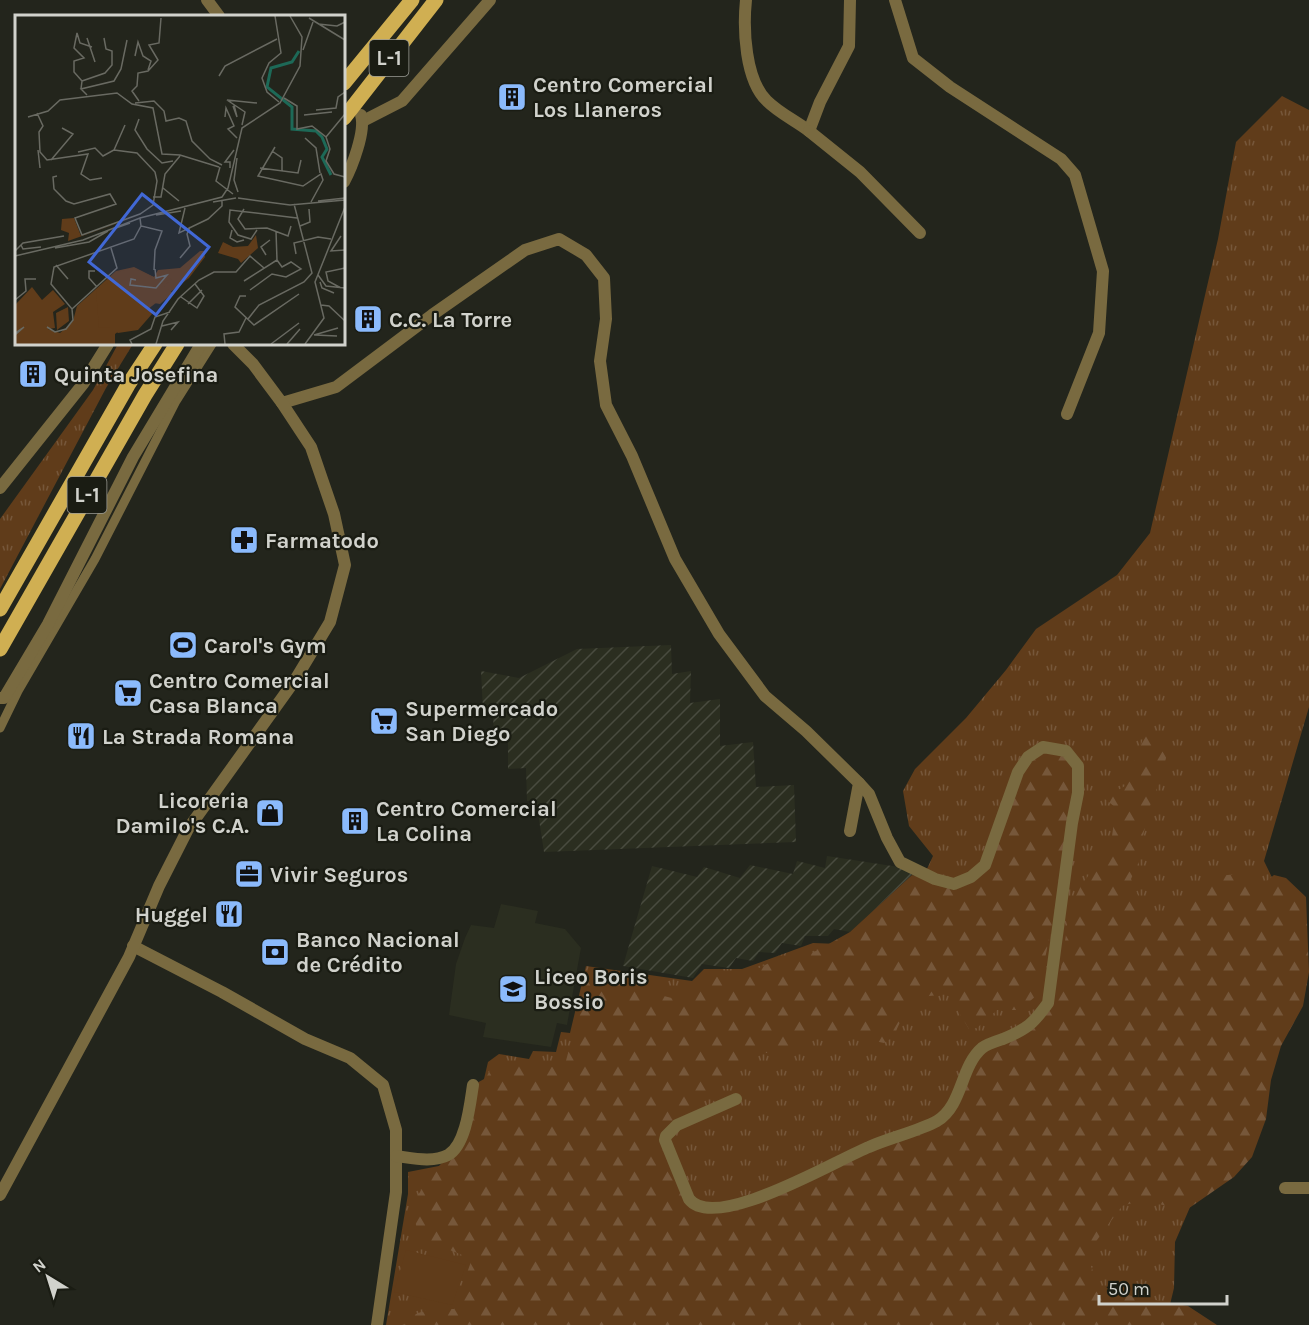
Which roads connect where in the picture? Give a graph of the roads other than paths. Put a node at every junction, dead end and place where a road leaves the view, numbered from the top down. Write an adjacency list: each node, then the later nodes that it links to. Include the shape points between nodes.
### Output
1 (207, 0): 8 (street)
2 (412, 0): 9 (main road, L-1)
3 (436, 0): 10 (main road, L-1)
4 (490, 0): 12 (street, via 402,101)
5 (746, 0): 13 (street, via 744,21 750,72 766,101)
6 (850, 0): 13 (street, via 849,46)
7 (895, 0): 23 (street, via 913,58 950,87 1061,159 1076,175 1103,271 1099,333)
8 (218, 15)
9 (345, 82)
10 (354, 104): 11 (main road, L-1); 12 (street)
11 (345, 117)
12 (363, 121): 14 (street)
13 (809, 130): 15 (street, via 860,172)
14 (345, 180)
15 (920, 233)
16 (107, 345): 24 (street, via 83,384)
17 (154, 345): 25 (main road, L-1)
18 (176, 345): 26 (main road, L-1)
19 (200, 345): 27 (street, via 133,457 48,624)
20 (211, 345): 28 (street, via 176,401 95,559)
21 (234, 345): 22 (street)
22 (282, 403): 29 (street, via 336,387 525,250 559,239 586,255 604,278 606,319 600,361 606,405 675,558 719,634 765,696); 31 (street, via 310,447 334,514 345,565 330,622 295,680 188,829)
23 (1067, 414)
24 (0, 488)
25 (0, 609)
26 (0, 649)
27 (0, 699)
28 (0, 728)
29 (859, 783): 30 (street); 33 (street, via 900,862 954,884 985,865 1018,771 1029,757 1043,747 1066,751 1078,766 1078,793 1048,1003 1034,1023 982,1047 951,1109 937,1120 869,1146 746,1203 705,1209 693,1205 666,1136 677,1125)
30 (850, 831)
31 (131, 952): 34 (street, via 222,992 305,1039 350,1058 383,1085 396,1130); 37 (street)
32 (473, 1085): 34 (street, via 460,1141 448,1155 420,1159)
33 (736, 1099)
34 (396, 1156): 38 (street, via 396,1192)
35 (1285, 1188): 36 (street)
36 (1309, 1188)
37 (0, 1194)
38 (377, 1325)

